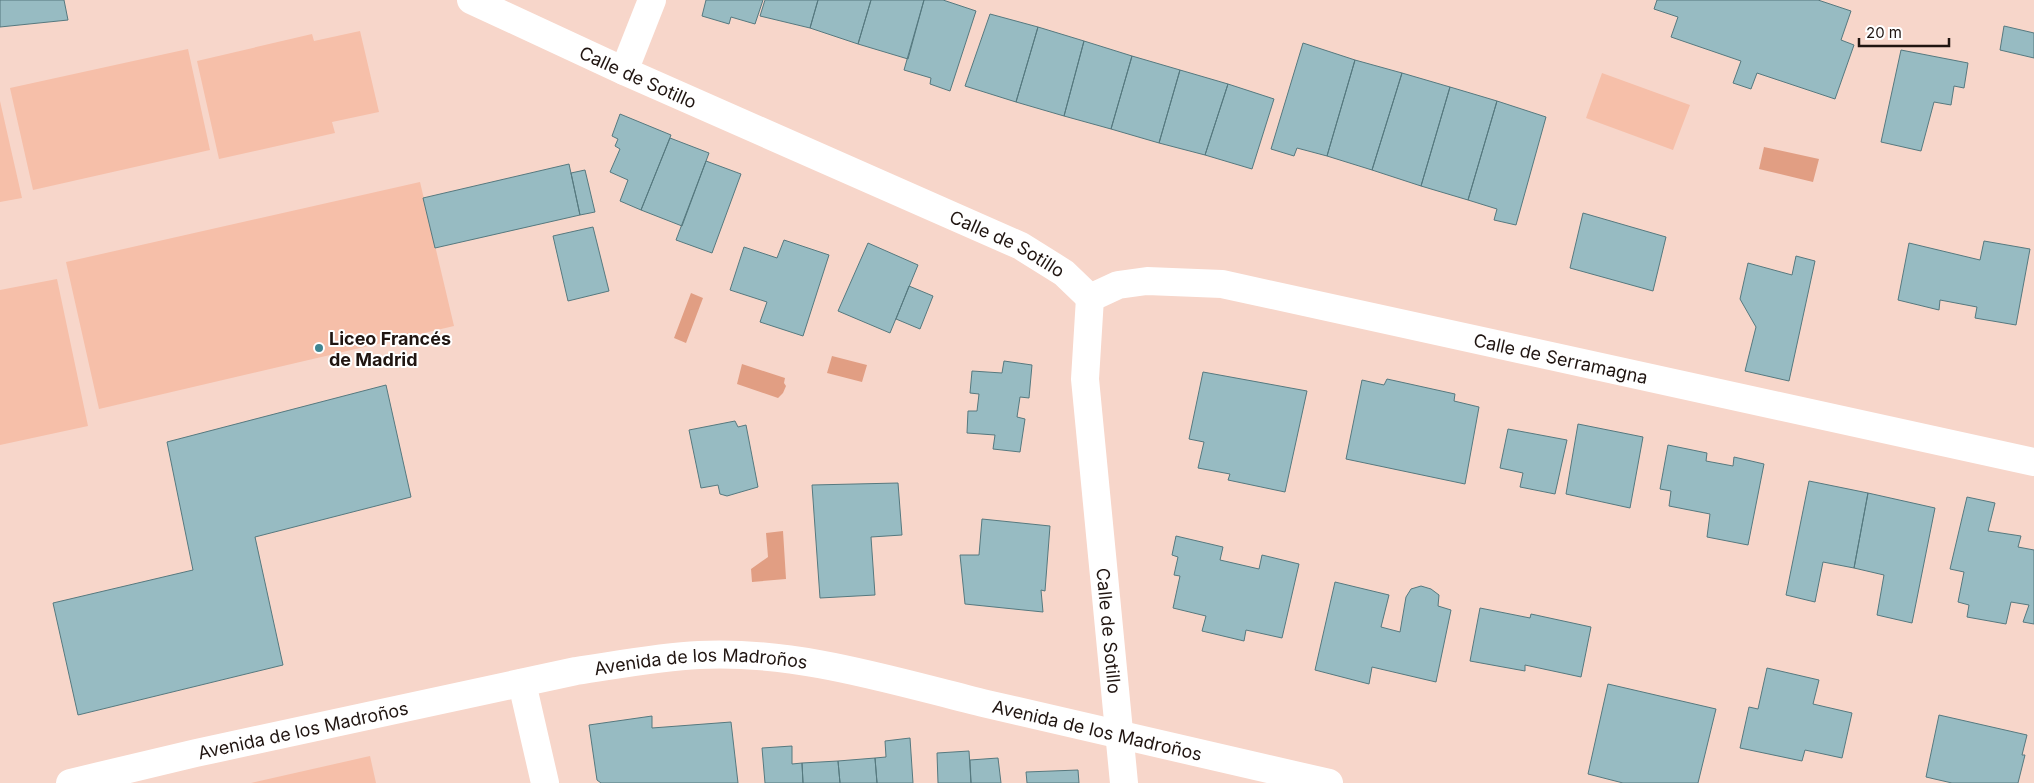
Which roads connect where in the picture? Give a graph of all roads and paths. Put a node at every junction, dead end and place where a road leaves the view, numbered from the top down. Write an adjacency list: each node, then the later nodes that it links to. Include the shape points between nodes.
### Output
1 (471, 0): 3 (street, Calle de Sotillo)
2 (652, 0): 3 (street)
3 (624, 71): 4 (street, Calle de Sotillo, via 1021,246 1064,273)
4 (1090, 298): 5 (street, Calle de Serramagna, via 1118,285 1147,280 1222,284); 7 (street, Calle de Sotillo, via 1085,379)
5 (2034, 462)
6 (522, 683): 7 (street, Avenida de los Madroños, via 639,661 699,655 758,657 856,672); 8 (street, Avenida de los Madroños); 9 (street)
7 (1120, 736): 10 (street, Calle de Sotillo); 11 (street, Avenida de los Madroños)
8 (70, 783)
9 (545, 783)
10 (1124, 783)
11 (1329, 783)

